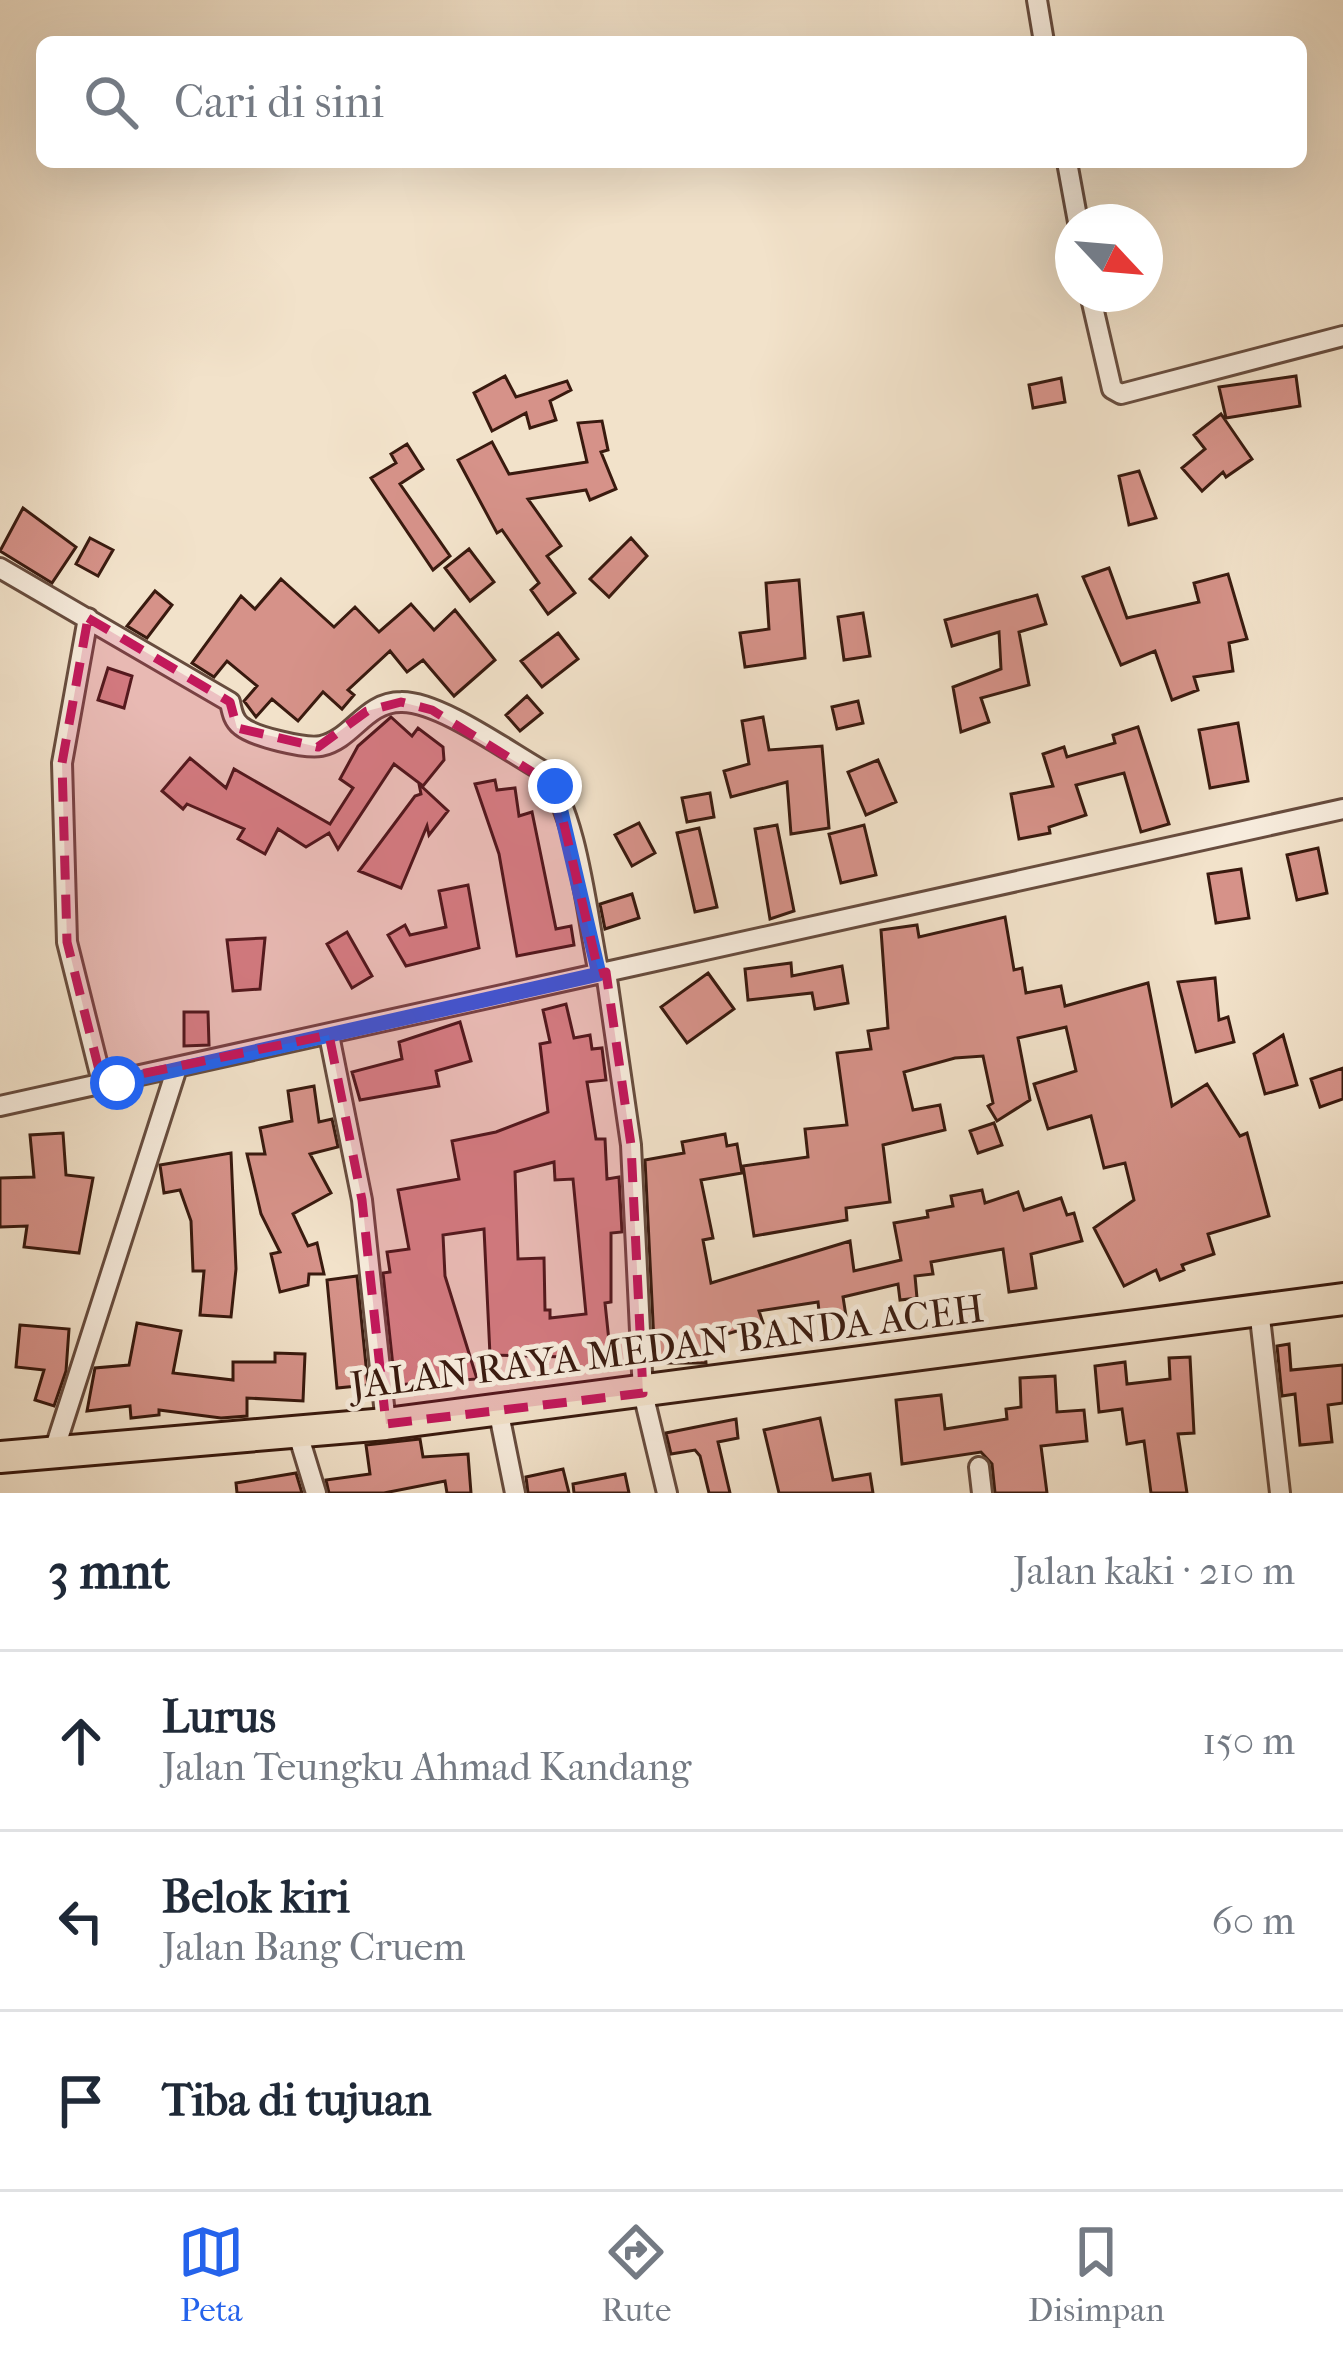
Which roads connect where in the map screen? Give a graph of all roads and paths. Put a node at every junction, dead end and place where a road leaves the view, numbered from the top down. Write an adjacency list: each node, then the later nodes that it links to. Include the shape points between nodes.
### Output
1 (1036, 0): 2 (street)
2 (1043, 36)
3 (1068, 168): 4 (street)
4 (1075, 204)
5 (1093, 312): 6 (street, via 1103,368 1121,394)
6 (1343, 336)
7 (0, 568): 8 (street)
8 (88, 618): 10 (street, via 230,702 246,730 318,747 367,711 401,702 432,710 543,771 565,816); 13 (street, via 62,763 67,942)
9 (1343, 809): 10 (street)
10 (603, 973): 11 (street); 17 (street, via 631,1145)
11 (328, 1035): 12 (street); 19 (street, via 362,1199)
12 (176, 1071): 13 (street); 21 (street)
13 (102, 1082): 14 (street)
14 (0, 1106)
15 (1343, 1299): 16 (highway, JALAN RAYA MEDAN BANDA ACEH)
16 (1258, 1309): 17 (highway, JALAN RAYA MEDAN BANDA ACEH); 28 (street)
17 (643, 1393): 18 (highway, JALAN RAYA MEDAN BANDA ACEH); 26 (street)
18 (497, 1409): 19 (highway, JALAN RAYA MEDAN BANDA ACEH); 25 (street)
19 (386, 1424): 20 (highway, JALAN RAYA MEDAN BANDA ACEH)
20 (298, 1434): 21 (highway, JALAN RAYA MEDAN BANDA ACEH); 24 (street)
21 (53, 1454): 22 (highway, JALAN RAYA MEDAN BANDA ACEH)
22 (0, 1457)
23 (979, 1467): 27 (street)
24 (316, 1493)
25 (515, 1493)
26 (667, 1493)
27 (982, 1493)
28 (1280, 1493)

